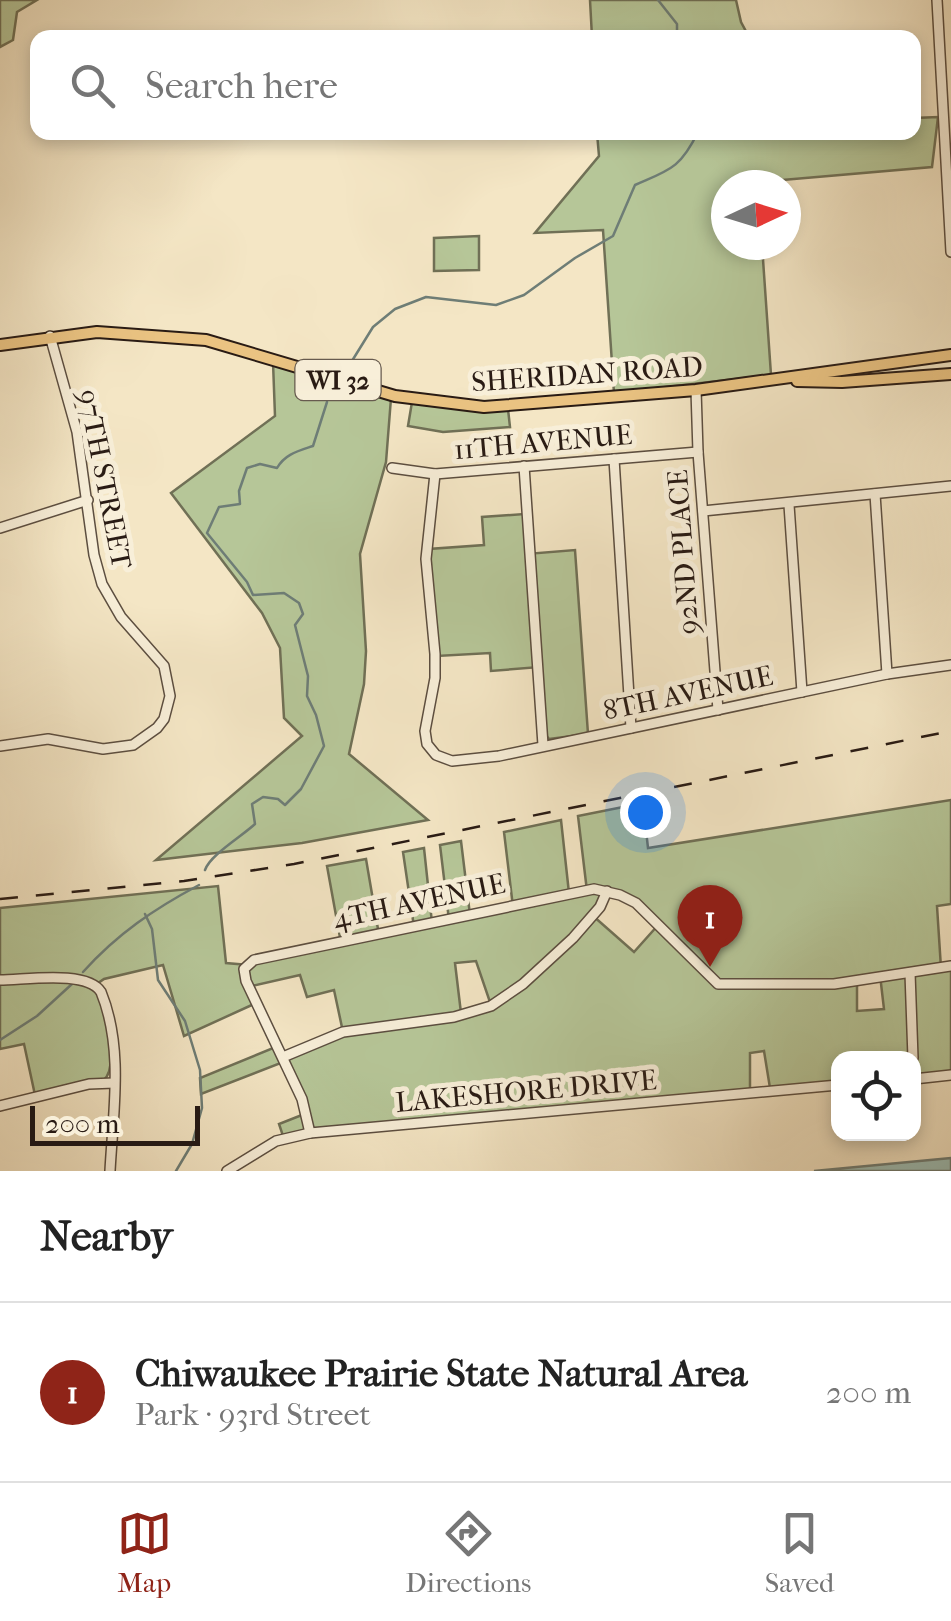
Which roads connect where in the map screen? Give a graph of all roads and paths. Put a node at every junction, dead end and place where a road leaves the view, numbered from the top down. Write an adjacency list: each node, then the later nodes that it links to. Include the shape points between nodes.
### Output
1 (937, 0): 3 (street)
2 (951, 17): 3 (street)
3 (938, 18): 4 (street)
4 (947, 112): 5 (street)
5 (950, 207): 6 (street)
6 (951, 252)
7 (50, 336): 8 (main road, SHERIDAN ROAD / WI 32); 12 (main road, SHERIDAN ROAD / WI 32, via 97,332 206,340 395,396 449,404 539,404); 20 (street, 97TH STREET)
8 (0, 345)
9 (951, 355): 11 (main road, SHERIDAN ROAD / WI 32)
10 (951, 374): 11 (main road, SHERIDAN ROAD / WI 32)
11 (766, 381): 12 (main road, SHERIDAN ROAD / WI 32)
12 (696, 390): 13 (street, 92ND PLACE)
13 (698, 452): 14 (street, 11TH AVENUE); 22 (street, 92ND PLACE)
14 (614, 459): 15 (street, 11TH AVENUE); 28 (street)
15 (524, 466): 17 (street, 11TH AVENUE); 29 (street)
16 (392, 468): 17 (street, 11TH AVENUE)
17 (435, 474): 29 (street, 8TH AVENUE, via 426,558 435,678 428,744 452,762)
18 (951, 486): 19 (street)
19 (875, 494): 21 (street); 25 (street)
20 (88, 500): 23 (street); 30 (street, 97TH STREET, via 102,584 164,666 167,709 157,728 133,745 103,749 48,738)
21 (790, 505): 22 (street); 26 (street)
22 (703, 512): 27 (street, 92ND PLACE)
23 (0, 528)
24 (951, 665): 25 (street, 8TH AVENUE)
25 (887, 674): 26 (street, 8TH AVENUE)
26 (802, 692): 27 (street, 8TH AVENUE)
27 (718, 710): 28 (street, 8TH AVENUE)
28 (631, 728): 29 (street, 8TH AVENUE)
29 (543, 745)
30 (0, 746)
31 (607, 891): 33 (street, via 636,904 718,984 834,984); 36 (street, via 589,920 491,1006 343,1032); 36 (street, 4TH AVENUE, via 586,889 249,962 244,968 251,993)
32 (951, 966): 33 (street)
33 (910, 974): 35 (street)
34 (0, 980): 39 (street, via 96,984 106,1005)
35 (913, 1051)
36 (283, 1057): 42 (street)
37 (951, 1075): 38 (street)
38 (921, 1077)
39 (114, 1083): 41 (street); 43 (street)
40 (831, 1087): 42 (street, LAKESHORE DRIVE)
41 (0, 1106)
42 (310, 1134): 44 (street, LAKESHORE DRIVE, via 276,1141)
43 (110, 1171)
44 (227, 1171)

